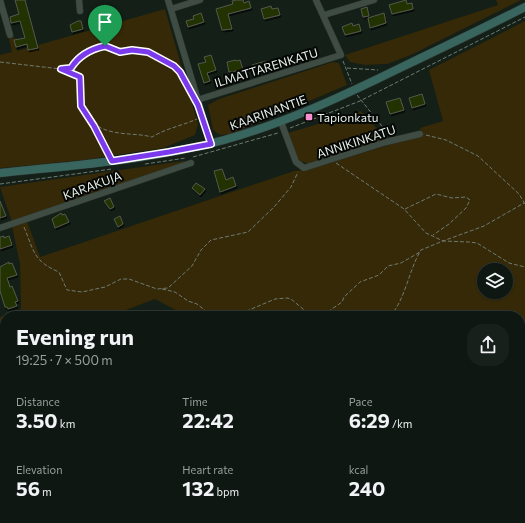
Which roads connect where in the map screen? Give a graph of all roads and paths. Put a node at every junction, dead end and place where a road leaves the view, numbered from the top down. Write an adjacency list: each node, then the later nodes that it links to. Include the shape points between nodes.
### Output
1 (0, 0): 11 (street)
2 (79, 0): 9 (street)
3 (168, 0): 8 (street)
4 (200, 0): 8 (street)
5 (316, 0): 10 (street)
6 (374, 0): 10 (street)
7 (525, 7): 23 (main road, KAARINANTIE, via 372,82)
8 (171, 9): 20 (street)
9 (80, 11)
10 (324, 15): 12 (street)
11 (10, 35)
12 (341, 55): 14 (path); 20 (street, ILMATTARENKATU)
13 (0, 62): 15 (path)
14 (346, 68): 16 (path); 18 (path)
15 (61, 69): 17 (path, via 71,68 76,59 99,47 120,52 148,52 174,66); 22 (path, via 80,77 81,106)
16 (378, 70)
17 (188, 85)
18 (352, 85)
19 (357, 95): 25 (path)
20 (197, 100): 21 (street)
21 (202, 117): 22 (path, via 152,137 116,133); 26 (street)
22 (91, 121): 28 (path)
23 (281, 122): 26 (main road, KAARINANTIE); 30 (street)
24 (420, 134): 25 (street, ANNIKINKATU); 32 (path, via 446,140 478,156 519,194)
25 (393, 140): 27 (street, ANNIKINKATU)
26 (211, 144): 28 (main road, KAARINANTIE)
27 (331, 160): 30 (street, ANNIKINKATU, via 308,168); 33 (path)
28 (112, 161): 31 (main road, KAARINANTIE)
29 (191, 163): 34 (street, KARAKUJA)
30 (300, 167): 40 (path, via 291,186 248,232 211,240 201,250 192,266 168,288)
31 (0, 173)
32 (525, 204): 37 (path, via 484,226)
33 (404, 210): 36 (path, via 426,233); 36 (path, via 436,194 452,198 466,197 470,200 466,208)
34 (22, 221): 35 (street, KARAKUJA); 40 (path, via 36,258 45,266 59,272 67,290 82,292 105,287 121,279)
35 (0, 228)
36 (433, 236): 37 (path)
37 (443, 241): 38 (path); 39 (path, via 477,243 509,263)
38 (420, 252): 44 (path, via 401,263 388,266 379,275 360,282 342,302); 45 (path)
39 (525, 267)
40 (160, 289): 41 (path, via 175,292)
41 (206, 311)
42 (247, 311): 43 (path, via 275,299 287,298)
43 (305, 311)
44 (328, 311)
45 (394, 311)

